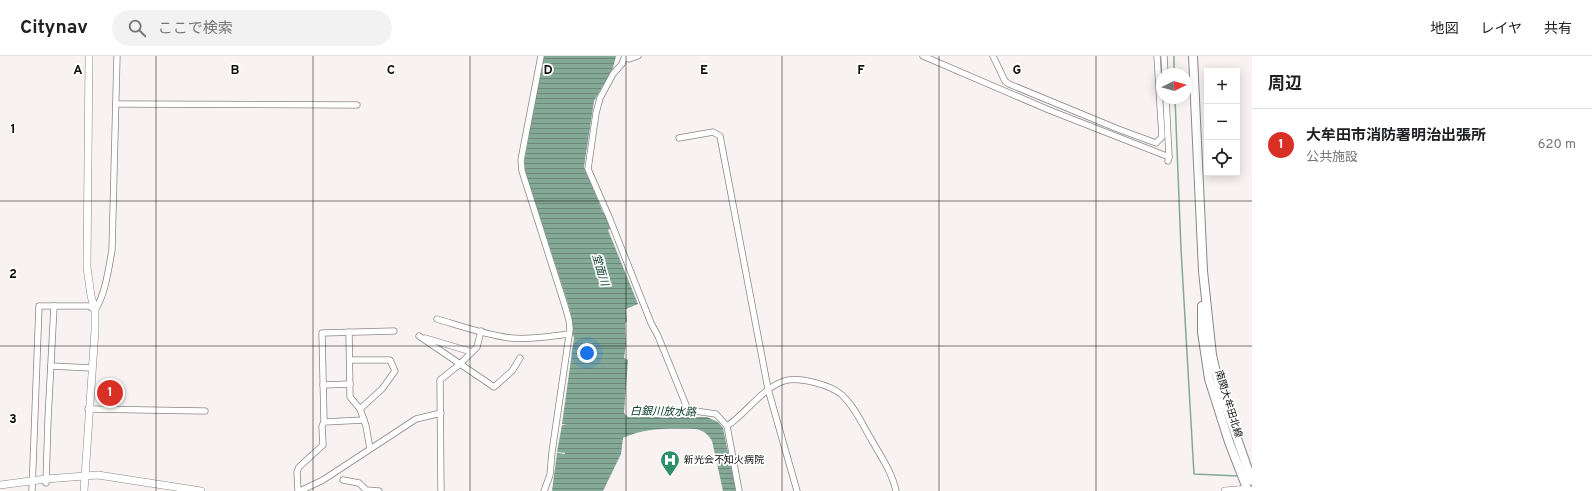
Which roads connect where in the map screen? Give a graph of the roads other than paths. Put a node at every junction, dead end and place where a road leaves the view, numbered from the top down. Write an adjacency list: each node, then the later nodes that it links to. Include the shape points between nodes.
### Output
1 (89, 56): 18 (street, via 87,267)
2 (116, 56): 12 (street)
3 (541, 56): 23 (street, via 521,164 569,320)
4 (626, 56): 5 (street); 39 (street, via 600,98 588,169 688,410 716,414)
5 (638, 56)
6 (923, 56): 13 (street, via 1168,159)
7 (993, 56): 8 (street, via 1008,84 1156,143 1162,137)
8 (1157, 56)
9 (1164, 56): 11 (street)
10 (1193, 56): 16 (main road, 南関大牟田北線)
11 (1165, 68)
12 (116, 104): 14 (street); 18 (street, via 112,250)
13 (1166, 104)
14 (357, 105)
15 (679, 138): 32 (street, via 713,132 720,136)
16 (1203, 271): 44 (main road, 南関大牟田北線, via 1216,374); 48 (main road, 南関大牟田北線, via 1202,332 1209,379)
17 (54, 306): 18 (street, via 89,306); 28 (street); 46 (street, via 39,306)
18 (95, 310): 29 (street)
19 (437, 319): 21 (street)
20 (394, 331): 22 (street)
21 (481, 331): 23 (street, via 511,338); 24 (street, via 477,347)
22 (349, 332): 26 (street); 31 (street, via 322,333)
23 (570, 334): 55 (street, via 550,475)
24 (472, 352): 27 (street); 27 (street, via 419,336)
25 (520, 358): 27 (street, via 512,371 494,386)
26 (350, 360): 30 (street); 34 (street, via 390,360 395,371 382,389)
27 (460, 364): 36 (street, via 440,380)
28 (50, 366): 29 (street); 43 (street)
29 (92, 368): 33 (street)
30 (350, 384): 31 (street); 34 (street, via 350,397)
31 (323, 385): 38 (street)
32 (768, 389): 39 (street); 57 (street); 58 (street, via 786,380 795,379 823,386 841,394 858,414 885,463)
33 (88, 408): 35 (street); 41 (street)
34 (360, 409): 37 (street)
35 (205, 411)
36 (440, 413): 40 (street, via 416,419); 54 (street)
37 (364, 420): 38 (street); 40 (street)
38 (324, 422): 52 (street, via 323,445 297,472)
39 (727, 426): 56 (street)
40 (370, 449): 52 (street, via 323,480)
41 (84, 478): 43 (street); 49 (street); 50 (street); 51 (street, via 98,475)
42 (343, 480): 53 (street, via 359,483 366,490)
43 (46, 481): 46 (street)
44 (1252, 481)
45 (0, 485): 46 (street)
46 (32, 485): 47 (street)
47 (0, 489)
48 (1249, 490): 59 (street)
49 (84, 491)
50 (171, 491)
51 (201, 491)
52 (299, 491)
53 (379, 491)
54 (441, 491)
55 (544, 491)
56 (740, 491)
57 (797, 491)
58 (896, 491)
59 (1225, 491)

